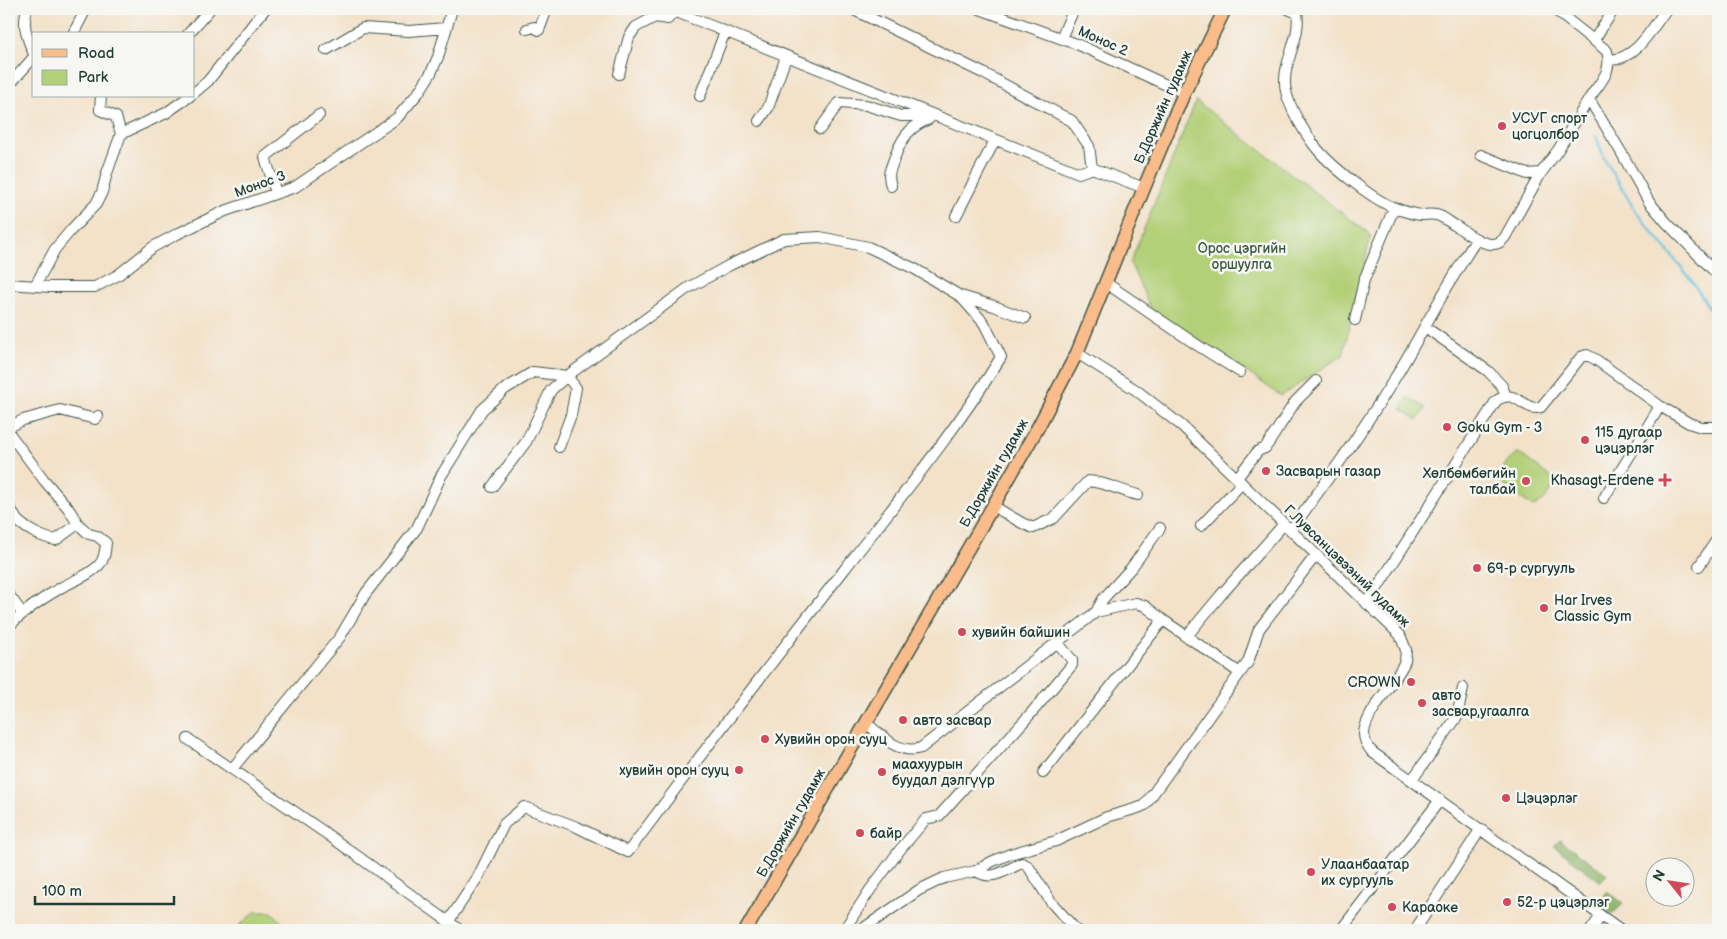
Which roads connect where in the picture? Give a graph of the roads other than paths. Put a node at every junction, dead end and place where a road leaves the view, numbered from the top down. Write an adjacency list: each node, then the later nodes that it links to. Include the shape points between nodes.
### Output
1 (26, 9): 24 (street, via 26,37)
2 (86, 9): 19 (street)
3 (210, 9): 20 (street)
4 (265, 9): 31 (street, via 208,81)
5 (452, 9): 17 (street, Монос 3)
6 (547, 9): 18 (street, via 540,30 534,26)
7 (852, 9): 46 (street, via 1072,121 1089,146)
8 (980, 9): 16 (street, Монос 2)
9 (1074, 9): 22 (street)
10 (1224, 9): 32 (main road, Б.Доржийн гудамж)
11 (1288, 9): 51 (street, via 1297,13 1299,22 1285,72 1286,91 1292,106 1314,146 1346,177)
12 (1554, 9): 23 (street)
13 (1614, 9): 23 (street)
14 (672, 10): 21 (street); 29 (street, via 668,19 655,17 636,27 629,37)
15 (1665, 11): 28 (street, via 1639,46 1620,60)
16 (996, 12): 22 (street, Монос 2)
17 (446, 28): 25 (street, via 409,31 363,28); 50 (street, Монос 3, via 430,73 397,118 295,187)
18 (527, 30)
19 (74, 32)
20 (190, 32)
21 (725, 32): 27 (street); 33 (street)
22 (1061, 38): 32 (street, Монос 2)
23 (1594, 40): 28 (street, via 1607,51)
24 (32, 50)
25 (326, 50)
26 (32, 57): 30 (street)
27 (786, 57): 40 (street); 41 (street, via 768,108)
28 (1610, 60): 37 (street, via 1609,69)
29 (619, 74)
30 (9, 85)
31 (195, 92)
32 (1184, 93): 49 (main road, Б.Доржийн гудамж)
33 (700, 96)
34 (102, 98): 43 (street, via 100,110 116,117)
35 (172, 98): 38 (street)
36 (188, 98): 38 (street)
37 (1589, 99): 47 (street); 54 (street, via 1648,202)
38 (180, 104): 43 (street)
39 (320, 115): 50 (street, via 265,157)
40 (930, 118): 42 (street, via 901,116 866,104 839,103); 44 (street); 48 (street, via 909,130 900,144 888,176)
41 (760, 121)
42 (820, 129)
43 (121, 134): 57 (street, via 96,204 55,249)
44 (995, 140): 46 (street, via 1079,173); 52 (street)
45 (1481, 155): 47 (street, via 1527,174)
46 (1092, 168): 49 (street)
47 (1541, 173): 53 (street, via 1502,241 1492,245)
48 (891, 186)
49 (1144, 188): 55 (main road, Б.Доржийн гудамж)
50 (276, 193): 57 (street, Монос 3, via 225,211 177,234 95,287)
51 (1394, 208): 53 (street, via 1437,215); 60 (street, via 1364,280)
52 (956, 216)
53 (1477, 239): 61 (street)
54 (1718, 275)
55 (1106, 283): 62 (main road, Б.Доржийн гудамж); 63 (street)
56 (9, 284): 57 (street, Монос 3)
57 (35, 286)
58 (960, 296): 59 (street); 64 (street, via 915,269 868,247 820,237 784,239 688,288); 105 (street, via 984,323 1001,357 942,443 628,852 524,807 504,824 478,877)
59 (1025, 318)
60 (1355, 320)
61 (1425, 327): 66 (street, via 1488,371 1502,386); 81 (street, via 1348,451)
62 (1077, 353): 73 (street, Г.Лувсанцэвээний гудамж, via 1136,390 1182,426); 78 (main road, Б.Доржийн гудамж)
63 (1240, 372)
64 (567, 376): 72 (street, via 576,388); 74 (street, via 551,390 526,442); 98 (street, via 533,372 505,389 482,410 441,476 417,528 366,593 340,637)
65 (1316, 381): 73 (street, via 1295,402)
66 (1506, 396): 67 (street, via 1539,408 1577,360 1587,355); 87 (street, via 1493,404)
67 (1660, 406): 70 (street, via 1692,425); 76 (street)
68 (98, 416): 69 (street, via 94,419 60,410)
69 (9, 427)
70 (1718, 427)
71 (9, 433): 79 (street)
72 (560, 447)
73 (1240, 481): 80 (street); 81 (street, Г.Лувсанцэвээний гудамж)
74 (492, 487)
75 (1138, 495): 78 (street, via 1088,481 1054,518 1033,528)
76 (1604, 498)
77 (9, 506): 79 (street, via 22,524 48,539 56,540)
78 (993, 506): 96 (main road, Б.Доржийн гудамж)
79 (78, 524): 89 (street, via 106,543 100,564)
80 (1201, 526)
81 (1288, 527): 84 (street, Г.Лувсанцэвээний гудамж); 92 (street, via 1220,596)
82 (1160, 528): 88 (street)
83 (1718, 538): 85 (street)
84 (1316, 555): 87 (street, Г.Лувсанцэвээний гудамж); 94 (street, via 1259,629 1250,657)
85 (1699, 566)
86 (9, 595): 89 (street)
87 (1367, 604): 100 (street, Г.Лувсанцэвээний гудамж, via 1400,636 1406,653 1402,668 1368,719 1364,736 1372,752)
88 (1096, 612): 90 (street, via 1136,603); 93 (street)
89 (22, 613): 91 (street)
90 (1163, 620): 92 (street); 99 (street)
91 (9, 626)
92 (1186, 637): 94 (street)
93 (1057, 642): 96 (street, via 921,748 912,751 901,749); 109 (street, via 1072,660 1072,665 939,816 925,821 899,851)
94 (1240, 673): 103 (street, via 1142,807 1114,814 1056,841 1010,854)
95 (1463, 688): 100 (street, via 1457,717)
96 (866, 723): 108 (main road, Б.Доржийн гудамж)
97 (188, 739): 98 (street)
98 (232, 769): 105 (street)
99 (1043, 773)
100 (1412, 780): 101 (street, Г.Лувсанцэвээний гудамж)
101 (1440, 800): 102 (street, Г.Лувсанцэвээний гудамж); 111 (street)
102 (1480, 830): 104 (street, Г.Лувсанцэвээний гудамж); 112 (street)
103 (976, 871): 106 (street, via 944,878 919,890); 110 (street, via 992,876 1022,863 1028,866 1051,902)
104 (1601, 916): 113 (street); 114 (street, Г.Лувсанцэвээний гудамж)
105 (448, 922): 107 (street)
106 (869, 929)
107 (460, 930)
108 (746, 930)
109 (844, 930)
110 (1076, 930)
111 (1341, 930)
112 (1414, 930)
113 (1591, 930)
114 (1621, 930)

